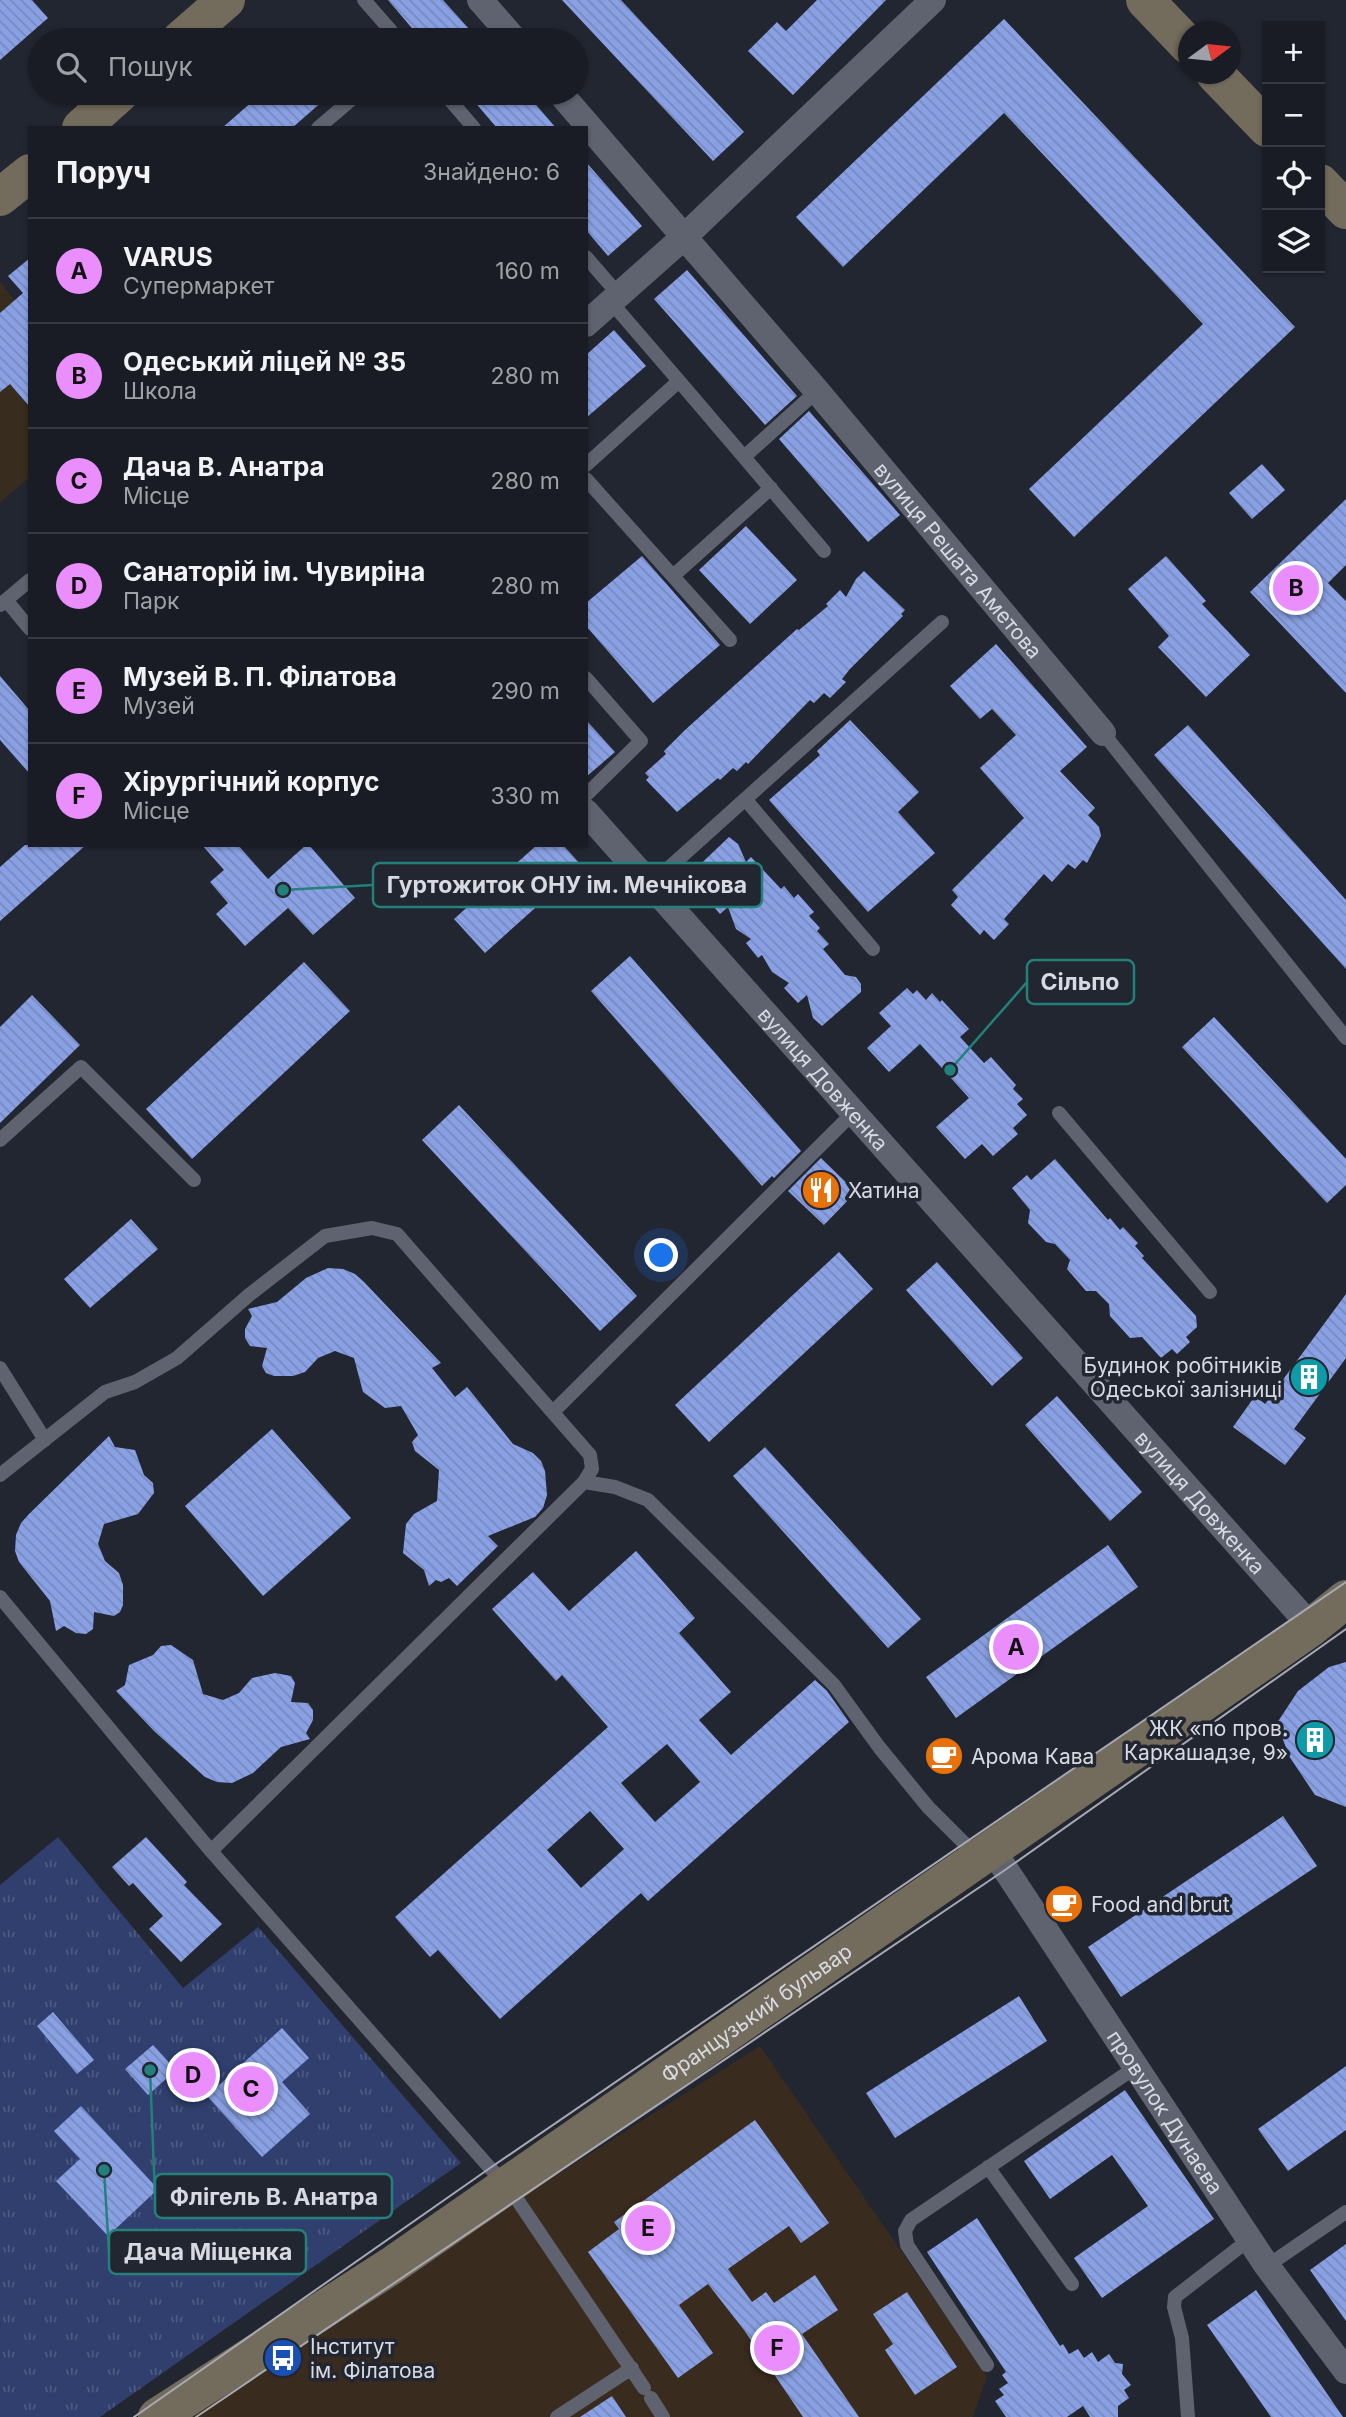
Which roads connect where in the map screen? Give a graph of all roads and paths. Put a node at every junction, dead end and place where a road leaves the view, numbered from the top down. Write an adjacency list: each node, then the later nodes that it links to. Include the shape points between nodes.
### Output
1 (226, 0): 6 (street)
2 (364, 0): 7 (lane)
3 (481, 0): 8 (street)
4 (933, 0): 21 (street)
5 (1145, 0): 9 (street)
6 (194, 28)
7 (388, 28)
8 (505, 28)
9 (1178, 35)
10 (1225, 84): 15 (street)
11 (107, 105): 16 (street)
12 (345, 105): 17 (lane)
13 (454, 105): 18 (lane)
14 (570, 105): 21 (street, вулиця Решата Аметова)
15 (1262, 123)
16 (83, 126)
17 (320, 126)
18 (472, 126)
19 (1325, 188): 20 (street)
20 (1346, 210)
21 (684, 237): 23 (street); 26 (street, вулиця Решата Аметова)
22 (588, 260): 23 (lane)
23 (615, 299): 24 (street); 25 (lane)
24 (588, 322)
25 (679, 381): 27 (lane); 28 (lane)
26 (817, 391): 27 (lane); 39 (street, вулиця Решата Аметова)
27 (744, 457): 30 (lane)
28 (588, 463)
29 (588, 481): 32 (lane)
30 (771, 488): 31 (lane); 32 (lane)
31 (824, 551)
32 (673, 576): 37 (lane)
33 (28, 582): 34 (lane)
34 (3, 603): 36 (lane)
35 (942, 622): 41 (lane)
36 (28, 627)
37 (730, 639)
38 (588, 680): 40 (lane, via 641,741)
39 (1103, 733): 45 (lane, вулиця Решата Аметова)
40 (588, 793)
41 (745, 799): 43 (lane); 44 (lane)
42 (588, 813): 43 (street, вулиця Довженка)
43 (651, 884): 46 (street, вулиця Довженка)
44 (873, 949)
45 (1346, 1038)
46 (854, 1112): 52 (lane); 58 (street, вулиця Довженка)
47 (1059, 1113): 50 (lane)
48 (0, 1140): 49 (lane, via 80,1067)
49 (194, 1180)
50 (1210, 1292)
51 (0, 1368): 53 (lane)
52 (553, 1412): 53 (lane, via 397,1234 372,1228 326,1236 177,1358 135,1382 105,1392); 55 (lane, via 590,1455 592,1469)
53 (44, 1440): 54 (lane)
54 (0, 1475)
55 (584, 1482): 59 (lane); 60 (lane, via 615,1487 648,1500 834,1685 928,1807)
56 (0, 1597): 59 (lane)
57 (1346, 1599): 58 (street, Французький бульвар)
58 (1309, 1629): 60 (street, Французький бульвар)
59 (211, 1851): 63 (lane)
60 (985, 1854): 61 (street, провулок Дунаєва); 63 (street, Французький бульвар)
61 (1136, 2067): 62 (lane); 65 (street, провулок Дунаєва)
62 (989, 2167): 67 (lane); 68 (lane, via 911,2220 905,2231 906,2245)
63 (508, 2186): 69 (lane); 71 (street, Французький бульвар)
64 (1346, 2212): 66 (lane)
65 (1250, 2239): 66 (street, провулок Дунаєва); 74 (lane, via 1175,2297)
66 (1267, 2266): 70 (street, провулок Дунаєва)
67 (1072, 2284)
68 (987, 2365)
69 (632, 2368): 72 (lane); 73 (lane)
70 (1346, 2371)
71 (158, 2417)
72 (557, 2417)
73 (663, 2417)
74 (1188, 2417)

